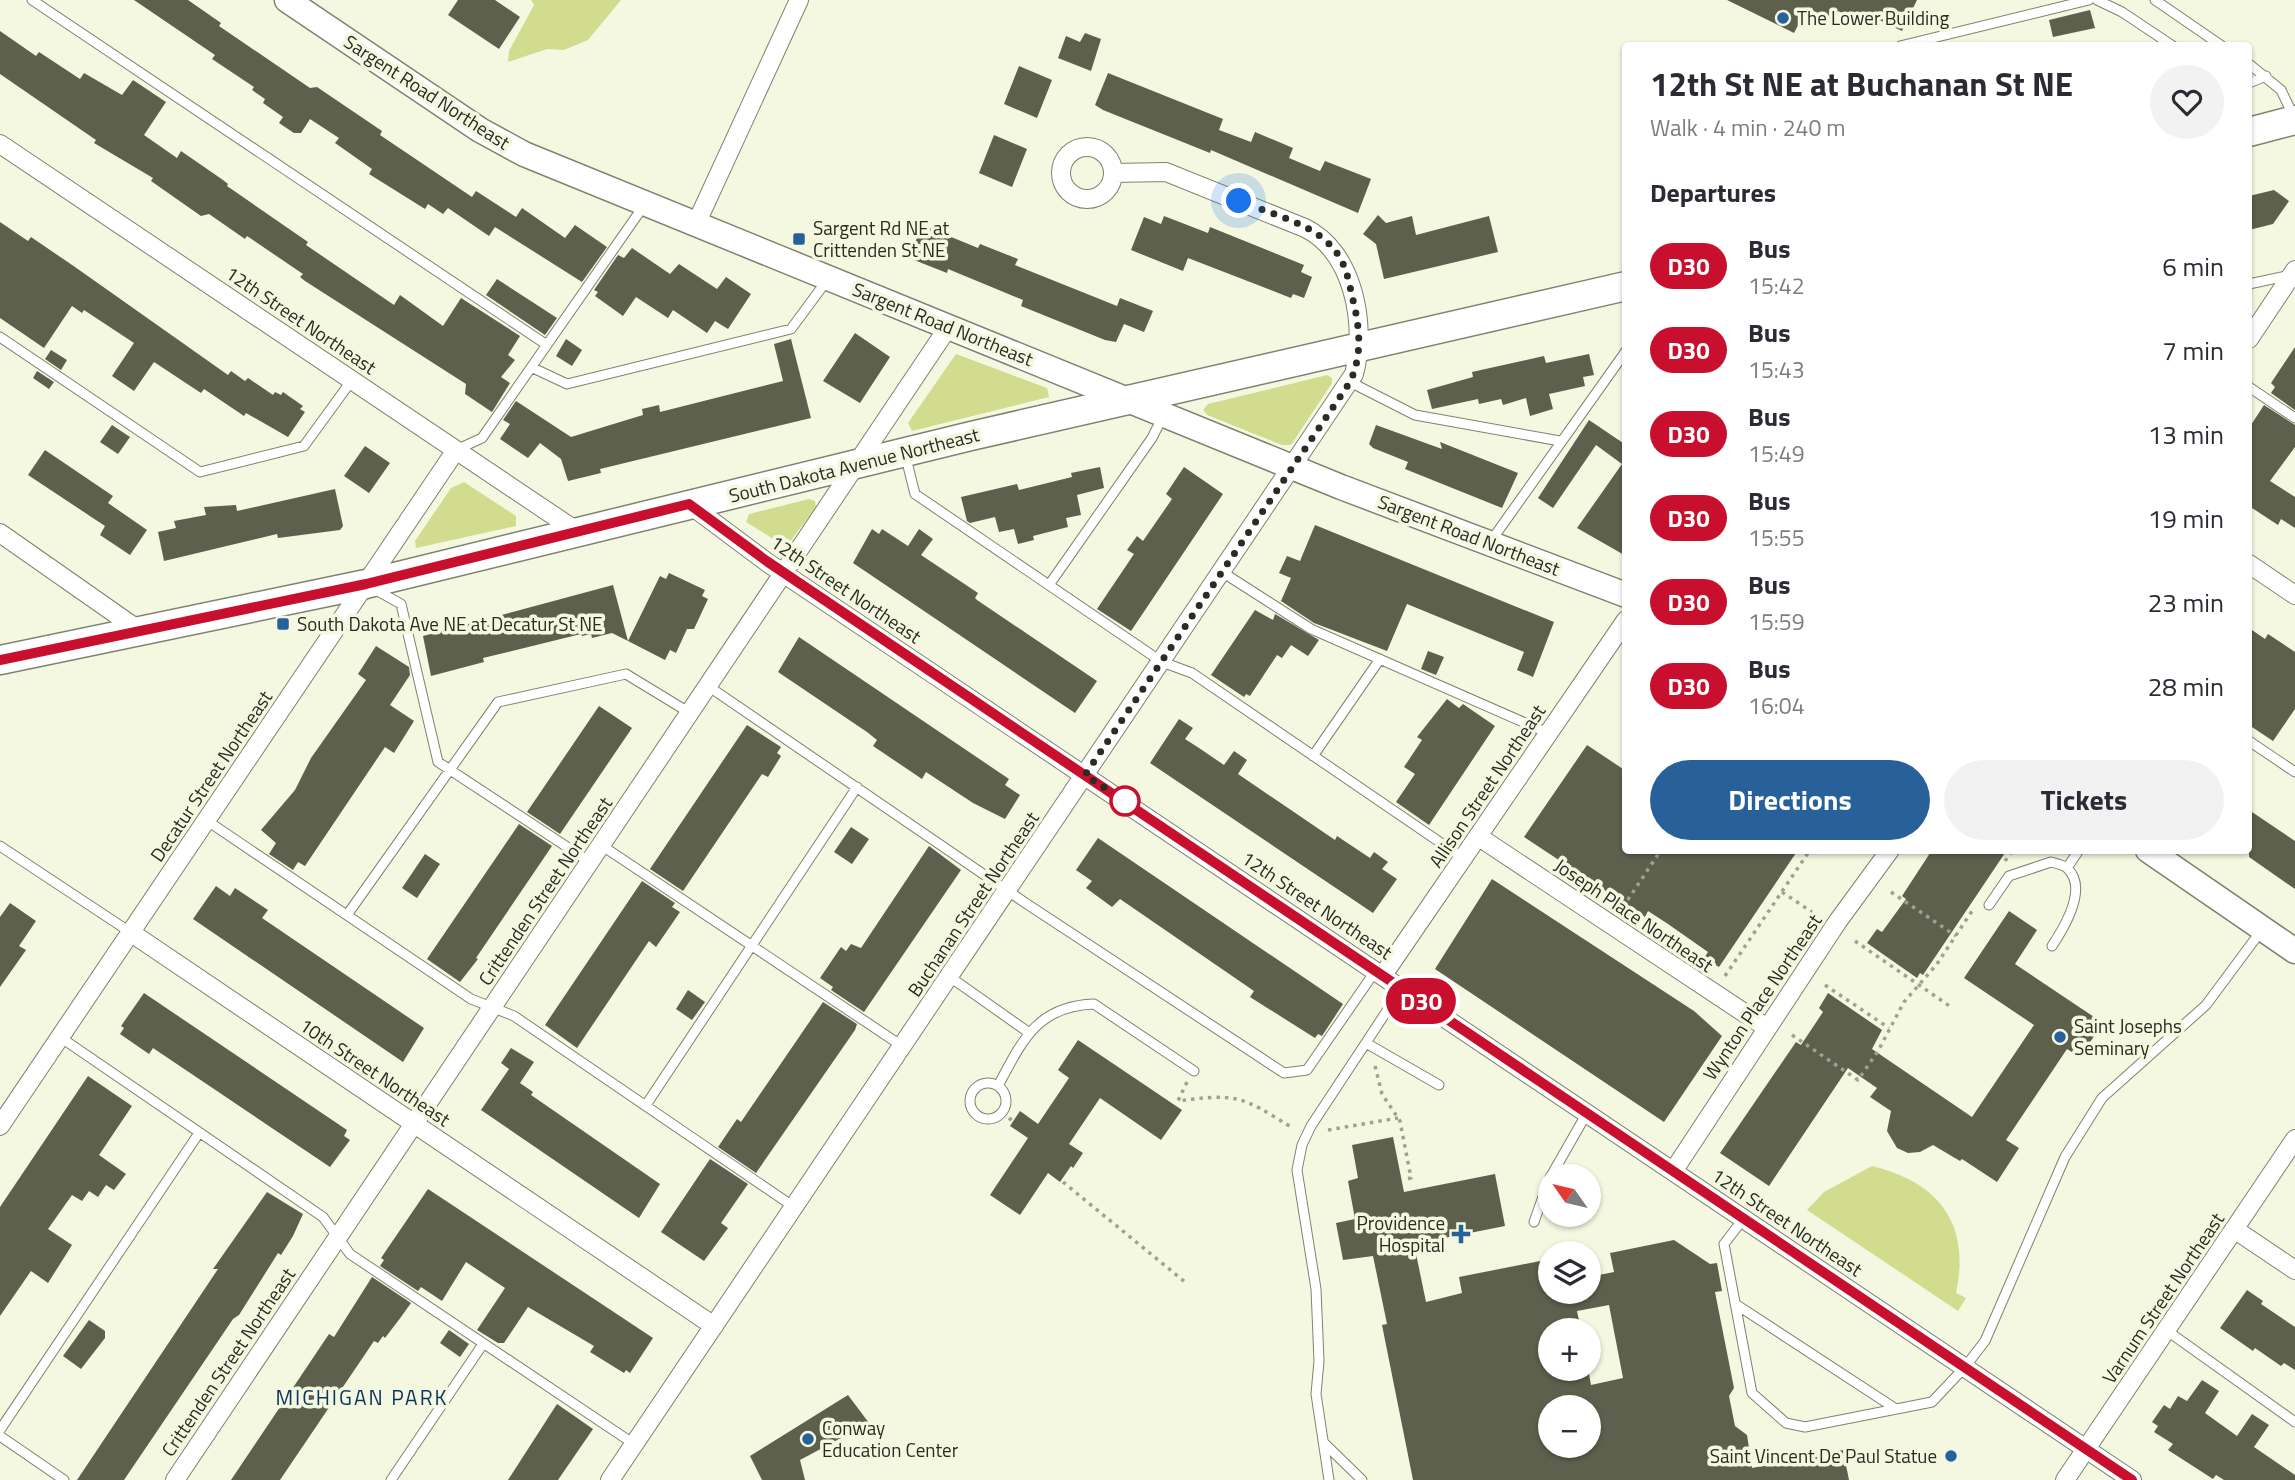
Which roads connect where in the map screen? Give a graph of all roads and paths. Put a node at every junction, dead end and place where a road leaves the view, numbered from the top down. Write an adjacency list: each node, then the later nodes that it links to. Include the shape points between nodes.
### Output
1 (32, 0): 26 (lane)
2 (287, 0): 17 (main road, Sargent Road Northeast, via 497,140)
3 (799, 0): 18 (street)
4 (2089, 0): 7 (lane)
5 (2097, 0): 8 (lane)
6 (2155, 0): 9 (lane)
7 (1916, 42)
8 (2167, 42)
9 (2216, 42)
10 (2252, 66): 11 (lane)
11 (2266, 76): 12 (lane); 13 (lane, via 2287,100)
12 (2252, 82)
13 (2295, 121): 14 (main road)
14 (2252, 131)
15 (0, 144): 30 (street, 12th Street Northeast)
16 (1113, 173): 27 (street, via 1166,172 1306,228 1325,240 1345,268)
17 (646, 204): 18 (main road, Sargent Road Northeast); 26 (lane)
18 (696, 224): 20 (main road, Sargent Road Northeast)
19 (2294, 273): 21 (lane); 24 (street)
20 (829, 278): 23 (main road, Sargent Road Northeast); 29 (lane, via 791,330 567,384)
21 (2252, 283)
22 (1622, 287): 27 (main road, South Dakota Avenue Northeast)
23 (949, 326): 33 (main road, Sargent Road Northeast); 39 (street, Crittenden Street Northeast)
24 (2252, 336)
25 (0, 337): 30 (lane, via 200,472 304,446)
26 (547, 345): 29 (lane)
27 (1360, 347): 31 (street, Buchanan Street Northeast); 33 (main road, South Dakota Avenue Northeast)
28 (1622, 356): 36 (lane)
29 (533, 368): 37 (lane, via 482,438)
30 (352, 380): 37 (street, 12th Street Northeast)
31 (1350, 382): 36 (lane, via 1415,415); 40 (street, Buchanan Street Northeast)
32 (2252, 389): 35 (lane)
33 (1132, 400): 34 (main road, Sargent Road Northeast); 38 (main road, South Dakota Avenue Northeast)
34 (1164, 413): 40 (main road, Sargent Road Northeast); 49 (lane, via 1152,438)
35 (2295, 418)
36 (1560, 441): 44 (lane)
37 (456, 450): 42 (street, 12th Street Northeast); 48 (street, Decatur Street Northeast)
38 (905, 452): 39 (main road, South Dakota Avenue Northeast); 49 (lane, via 915,494)
39 (859, 464): 41 (main road, South Dakota Avenue Northeast); 47 (street, Crittenden Street Northeast)
40 (1293, 467): 44 (main road, Sargent Road Northeast); 46 (street, Buchanan Street Northeast)
41 (689, 504): 42 (main road, South Dakota Avenue Northeast); 47 (street, 12th Street Northeast)
42 (578, 531): 48 (main road, South Dakota Avenue Northeast)
43 (0, 533): 53 (street)
44 (1490, 542): 50 (main road, Sargent Road Northeast)
45 (2252, 566): 51 (street)
46 (1222, 572): 54 (lane, via 1311,629); 56 (street, Buchanan Street Northeast)
47 (784, 573): 57 (street, Crittenden Street Northeast); 64 (street, 12th Street Northeast)
48 (366, 584): 53 (main road, South Dakota Avenue Northeast); 62 (lane, via 401,604 438,762); 66 (street, Decatur Street Northeast)
49 (1049, 585): 56 (lane)
50 (1622, 592)
51 (2295, 595)
52 (1622, 626): 59 (street, Allison Street Northeast)
53 (139, 631): 55 (main road, South Dakota Avenue Northeast)
54 (1380, 659): 59 (lane); 61 (lane)
55 (0, 660)
56 (1161, 662): 61 (lane, via 1192,673); 64 (street, Buchanan Street Northeast)
57 (708, 686): 58 (street, Crittenden Street Northeast); 65 (lane)
58 (690, 713): 62 (lane, via 626,674 498,702); 68 (street, Crittenden Street Northeast)
59 (1548, 733): 67 (street, Allison Street Northeast)
60 (2252, 743): 63 (lane)
61 (1313, 756): 76 (lane)
62 (449, 769): 77 (lane); 87 (lane)
63 (2295, 772)
64 (1085, 775): 80 (street, Buchanan Street Northeast); 95 (street, 12th Street Northeast)
65 (857, 787): 80 (lane); 92 (lane)
66 (206, 820): 87 (lane); 89 (street, Decatur Street Northeast)
67 (1479, 837): 76 (street, Allison Street Northeast); 103 (street, Joseph Place Northeast)
68 (601, 845): 77 (street, Crittenden Street Northeast); 92 (lane)
69 (0, 846): 89 (lane, 10th Street Northeast)
70 (1658, 854): 85 (path)
71 (1807, 854): 81 (path)
72 (1887, 854): 103 (street, Wynton Place Northeast)
73 (2009, 854): 79 (path)
74 (2076, 854): 78 (lane)
75 (2154, 854): 88 (main road)
76 (1464, 859): 95 (street, Allison Street Northeast)
77 (590, 862): 101 (street, Crittenden Street Northeast)
78 (2067, 868): 84 (lane, via 2051,862 2009,876); 93 (lane, via 2075,883 2069,920)
79 (1998, 872)
80 (1007, 889): 95 (lane, via 1284,1073 1307,1070); 96 (street, Buchanan Street Northeast)
81 (1782, 891): 86 (path); 97 (path)
82 (1891, 892): 90 (path)
83 (1977, 904): 90 (path)
84 (1989, 905)
85 (1623, 907)
86 (1812, 912)
87 (348, 915): 101 (lane, via 471,999)
88 (2262, 930): 94 (main road); 141 (lane, via 2206,1005 2102,1098 2065,1157 1985,1341)
89 (130, 932): 107 (street, Decatur Street Northeast); 119 (street, 10th Street Northeast)
90 (1956, 936): 99 (path)
91 (1855, 942): 99 (path)
92 (752, 945): 109 (lane); 114 (lane)
93 (2052, 946)
94 (2295, 951)
95 (1379, 973): 100 (street, 12th Street Northeast)
96 (950, 976): 105 (lane); 109 (street, Buchanan Street Northeast)
97 (1725, 976)
98 (1825, 985): 104 (path)
99 (1918, 985): 102 (path); 104 (path)
100 (1402, 988): 108 (lane); 116 (street, 12th Street Northeast)
101 (492, 1007): 114 (lane, via 514,1016); 119 (street, Crittenden Street Northeast)
102 (1951, 1007)
103 (1767, 1028): 126 (street, Wynton Place Northeast)
104 (1889, 1028): 106 (path, via 1858,1080)
105 (1028, 1032): 111 (lane, via 1051,1014 1075,1004 1094,1004); 113 (lane)
106 (1792, 1035)
107 (60, 1037): 120 (street, Decatur Street Northeast); 123 (lane)
108 (1366, 1043): 112 (lane); 146 (lane, via 1311,1126 1297,1170 1316,1289 1316,1394)
109 (902, 1046): 129 (street, Buchanan Street Northeast)
110 (1374, 1060): 117 (path, via 1382,1094)
111 (1194, 1071): 121 (path, via 1178,1101 1240,1098)
112 (1439, 1085)
113 (998, 1086): 115 (lane, via 1006,1104); 115 (lane, via 981,1084 970,1097 970,1106 983,1119)
114 (646, 1105): 129 (lane)
115 (1002, 1113): 118 (path)
116 (1587, 1113): 125 (lane); 126 (street, 12th Street Northeast)
117 (1398, 1118): 122 (path); 127 (path, via 1410,1178)
118 (1013, 1121)
119 (414, 1124): 134 (street, Crittenden Street Northeast); 138 (street, 10th Street Northeast)
120 (0, 1126)
121 (1291, 1127)
122 (1326, 1130)
123 (199, 1133): 134 (lane, via 323,1217); 144 (lane)
124 (2295, 1139): 133 (street, Varnum Street Northeast)
125 (1558, 1164)
126 (1674, 1170): 131 (street, 12th Street Northeast)
127 (1406, 1179)
128 (1063, 1182): 136 (path)
129 (794, 1207): 138 (street, Buchanan Street Northeast)
130 (1538, 1211): 132 (lane)
131 (1744, 1218): 137 (lane, via 1724,1244); 141 (street, 12th Street Northeast)
132 (1534, 1222)
133 (2234, 1229): 135 (street); 139 (street, Varnum Street Northeast)
134 (337, 1238): 140 (lane, via 350,1254); 150 (street, Crittenden Street Northeast)
135 (2295, 1270)
136 (1185, 1282)
137 (1737, 1305): 142 (lane); 142 (lane, via 1752,1393 1786,1423 1805,1427)
138 (714, 1326): 147 (street, Buchanan Street Northeast)
139 (2166, 1330): 143 (lane); 148 (street, Varnum Street Northeast)
140 (483, 1344): 147 (lane); 151 (lane)
141 (1965, 1367): 142 (lane, via 1932,1402); 148 (street, 12th Street Northeast)
142 (1896, 1409)
143 (2295, 1422)
144 (0, 1430)
145 (0, 1437): 149 (lane)
146 (1323, 1442): 153 (lane); 154 (lane)
147 (634, 1444): 152 (street, Buchanan Street Northeast)
148 (2086, 1449): 155 (street, Varnum Street Northeast); 156 (street, 12th Street Northeast)
149 (64, 1480)
150 (175, 1480)
151 (391, 1480)
152 (610, 1480)
153 (1329, 1480)
154 (1362, 1480)
155 (2065, 1480)
156 (2132, 1480)

